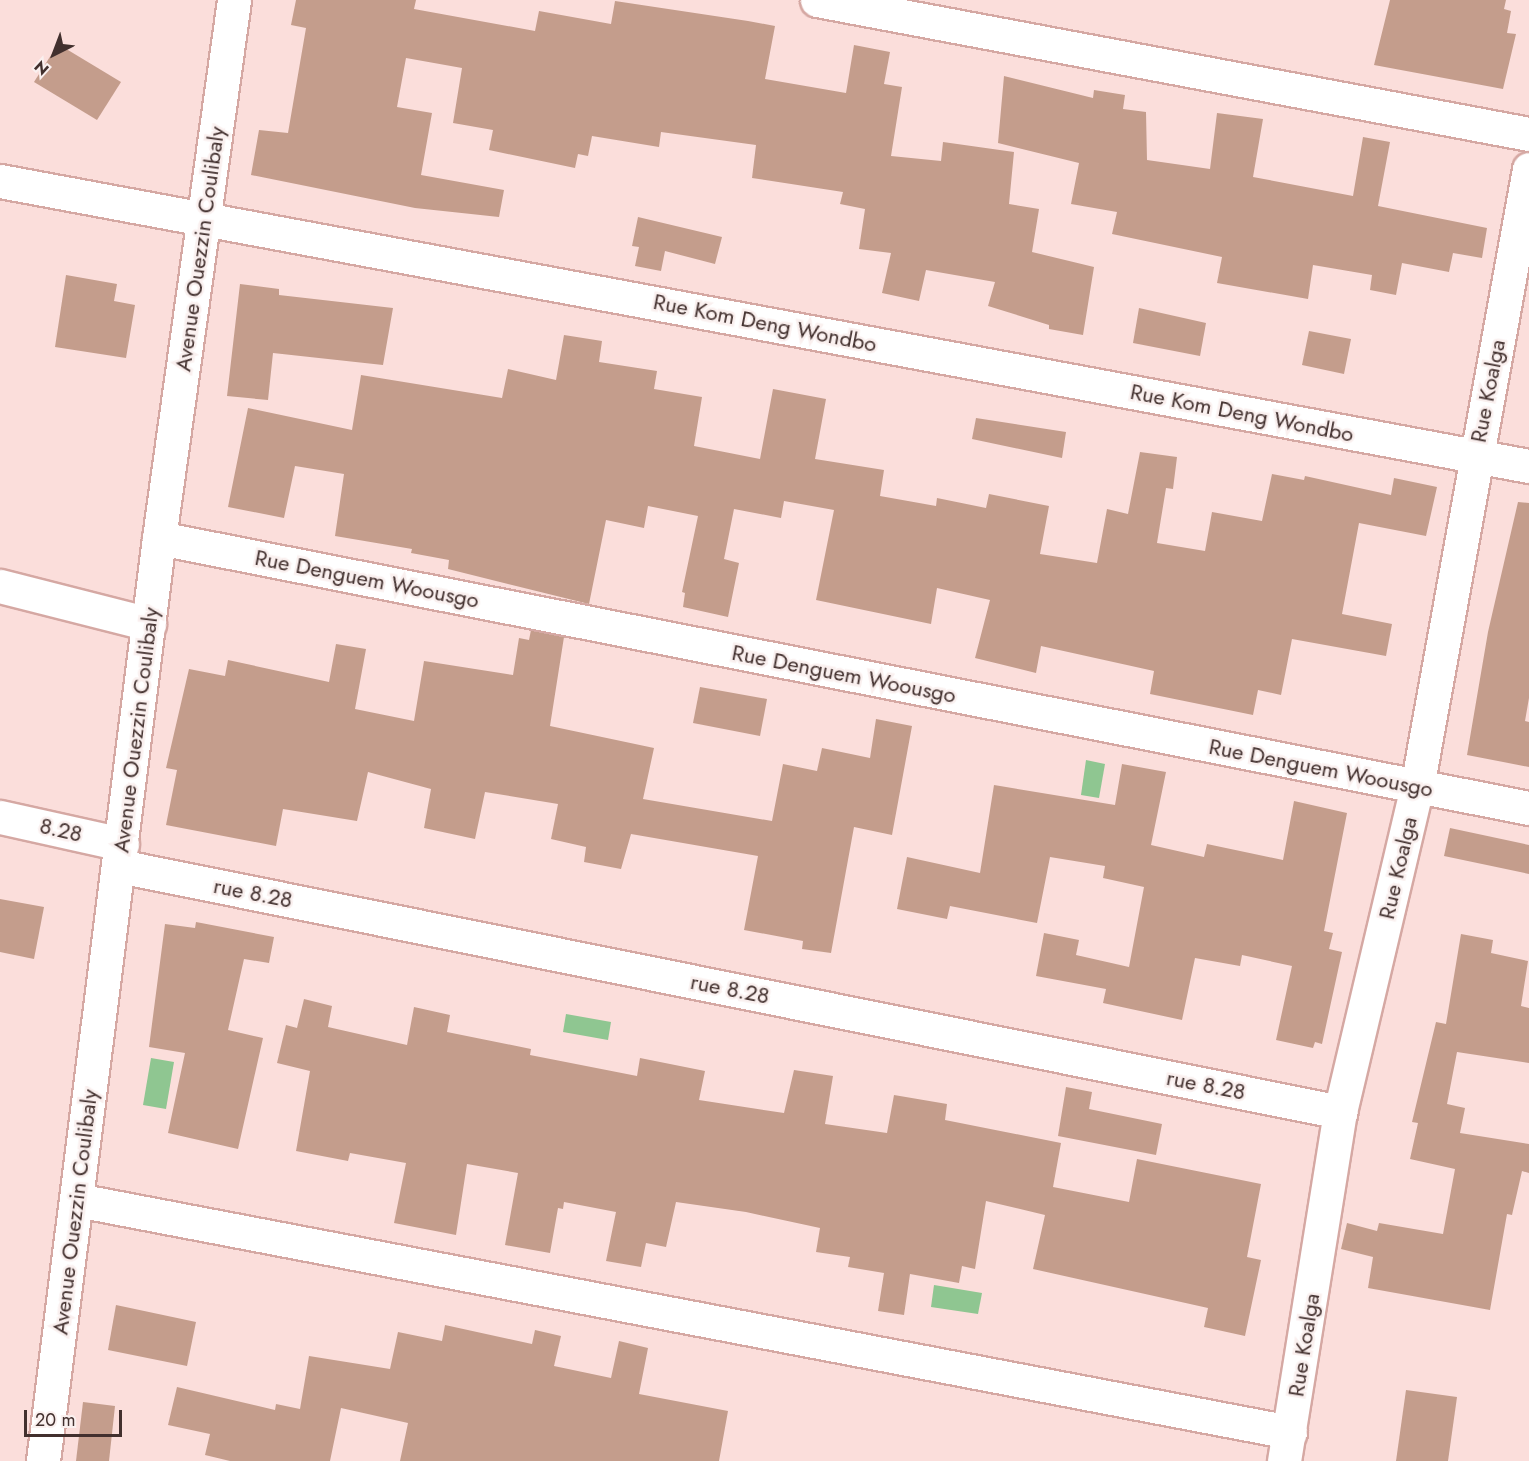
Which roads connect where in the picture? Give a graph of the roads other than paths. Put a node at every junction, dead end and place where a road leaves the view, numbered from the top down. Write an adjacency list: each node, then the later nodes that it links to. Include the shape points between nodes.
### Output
1 (234, 0): 6 (street, Avenue Ouezzin Coulibaly)
2 (817, 0): 3 (street)
3 (1529, 134)
4 (1529, 169): 7 (street, Rue Koalga)
5 (0, 181): 6 (street, Rue Kom Deng Wondbo)
6 (206, 218): 7 (street, Rue Kom Deng Wondbo); 9 (street, Avenue Ouezzin Coulibaly)
7 (1475, 457): 8 (street, Rue Kom Deng Wondbo); 12 (street, Rue Koalga)
8 (1529, 466)
9 (159, 538): 11 (street, Avenue Ouezzin Coulibaly); 12 (street, Rue Denguem Woousgo)
10 (0, 586): 11 (street)
11 (149, 624): 15 (street, Avenue Ouezzin Coulibaly)
12 (1417, 787): 13 (street, Rue Denguem Woousgo); 16 (street, Rue Koalga)
13 (1529, 808)
14 (0, 817): 15 (street, 8.28)
15 (121, 855): 16 (street, rue 8.28); 17 (street, Avenue Ouezzin Coulibaly)
16 (1340, 1112): 18 (street, Rue Koalga)
17 (77, 1200): 18 (street); 19 (street, Avenue Ouezzin Coulibaly)
18 (1287, 1447)
19 (43, 1461)

